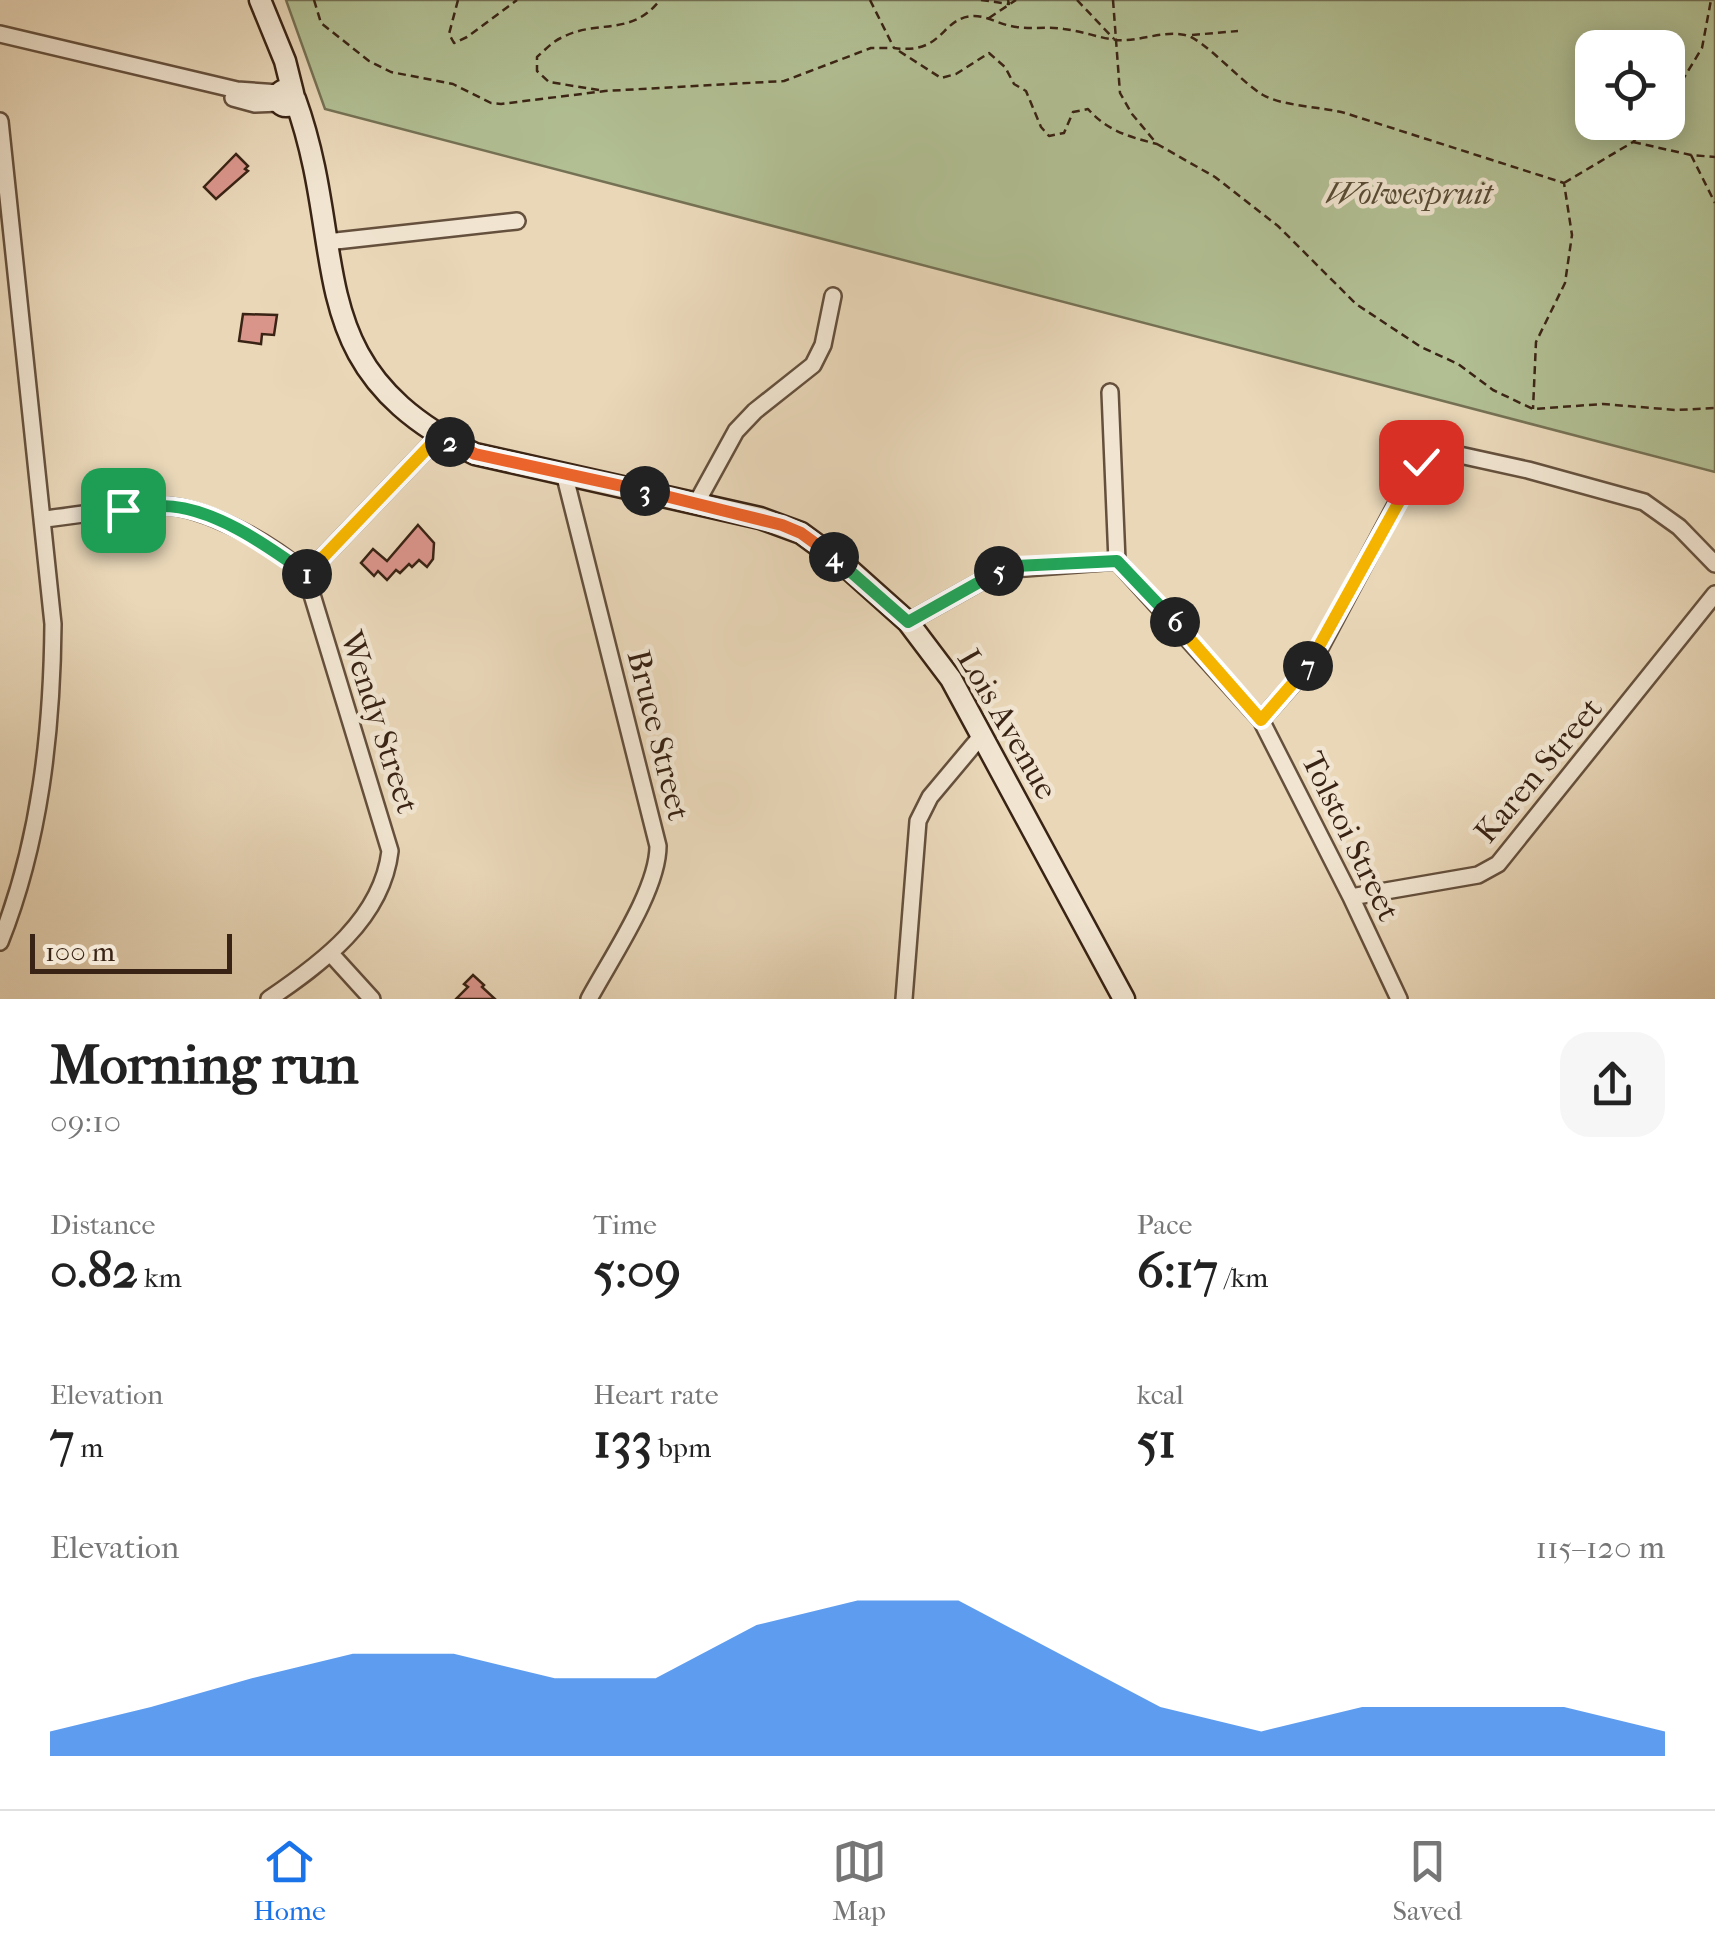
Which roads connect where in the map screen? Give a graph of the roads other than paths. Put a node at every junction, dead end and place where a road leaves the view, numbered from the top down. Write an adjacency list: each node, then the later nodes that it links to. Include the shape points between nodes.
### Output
1 (246, 0): 4 (street, Lois Avenue)
2 (260, 0): 4 (street, Lois Avenue, via 285,61)
3 (0, 34): 4 (street, via 164,73 255,104)
4 (285, 98): 7 (street, Lois Avenue)
5 (0, 122): 8 (street)
6 (517, 221): 7 (street)
7 (326, 238): 11 (street, Lois Avenue, via 354,350 399,407)
8 (7, 250): 14 (street)
9 (833, 296): 13 (street, via 813,365 736,431)
10 (1110, 392): 15 (street)
11 (439, 436): 12 (street, Lois Avenue, via 475,454); 17 (street)
12 (564, 473): 13 (street, Lois Avenue); 27 (street, Bruce Street, via 658,846 656,871)
13 (697, 502): 19 (street, Lois Avenue, via 801,533)
14 (44, 519): 17 (street, via 184,508 255,540); 23 (street, via 53,624 44,756 27,867)
15 (1117, 561): 19 (street, via 1002,570); 20 (street, Tolstoi Street)
16 (1715, 564): 20 (street, via 1644,502 1446,452 1428,456 1415,468 1320,648)
17 (306, 575): 24 (street, Wendy Street, via 390,850 384,881)
18 (1715, 594): 22 (street, Karen Street, via 1498,864 1478,874)
19 (908, 622): 21 (street, Lois Avenue, via 951,678)
20 (1261, 720): 22 (street, Tolstoi Street)
21 (982, 735): 28 (street, via 918,821); 29 (street, Lois Avenue)
22 (1352, 897): 30 (street, Tolstoi Street)
23 (0, 942)
24 (332, 955): 25 (street, Wendy Street); 26 (street)
25 (269, 999)
26 (372, 999)
27 (589, 999)
28 (904, 999)
29 (1124, 999)
30 (1399, 999)

